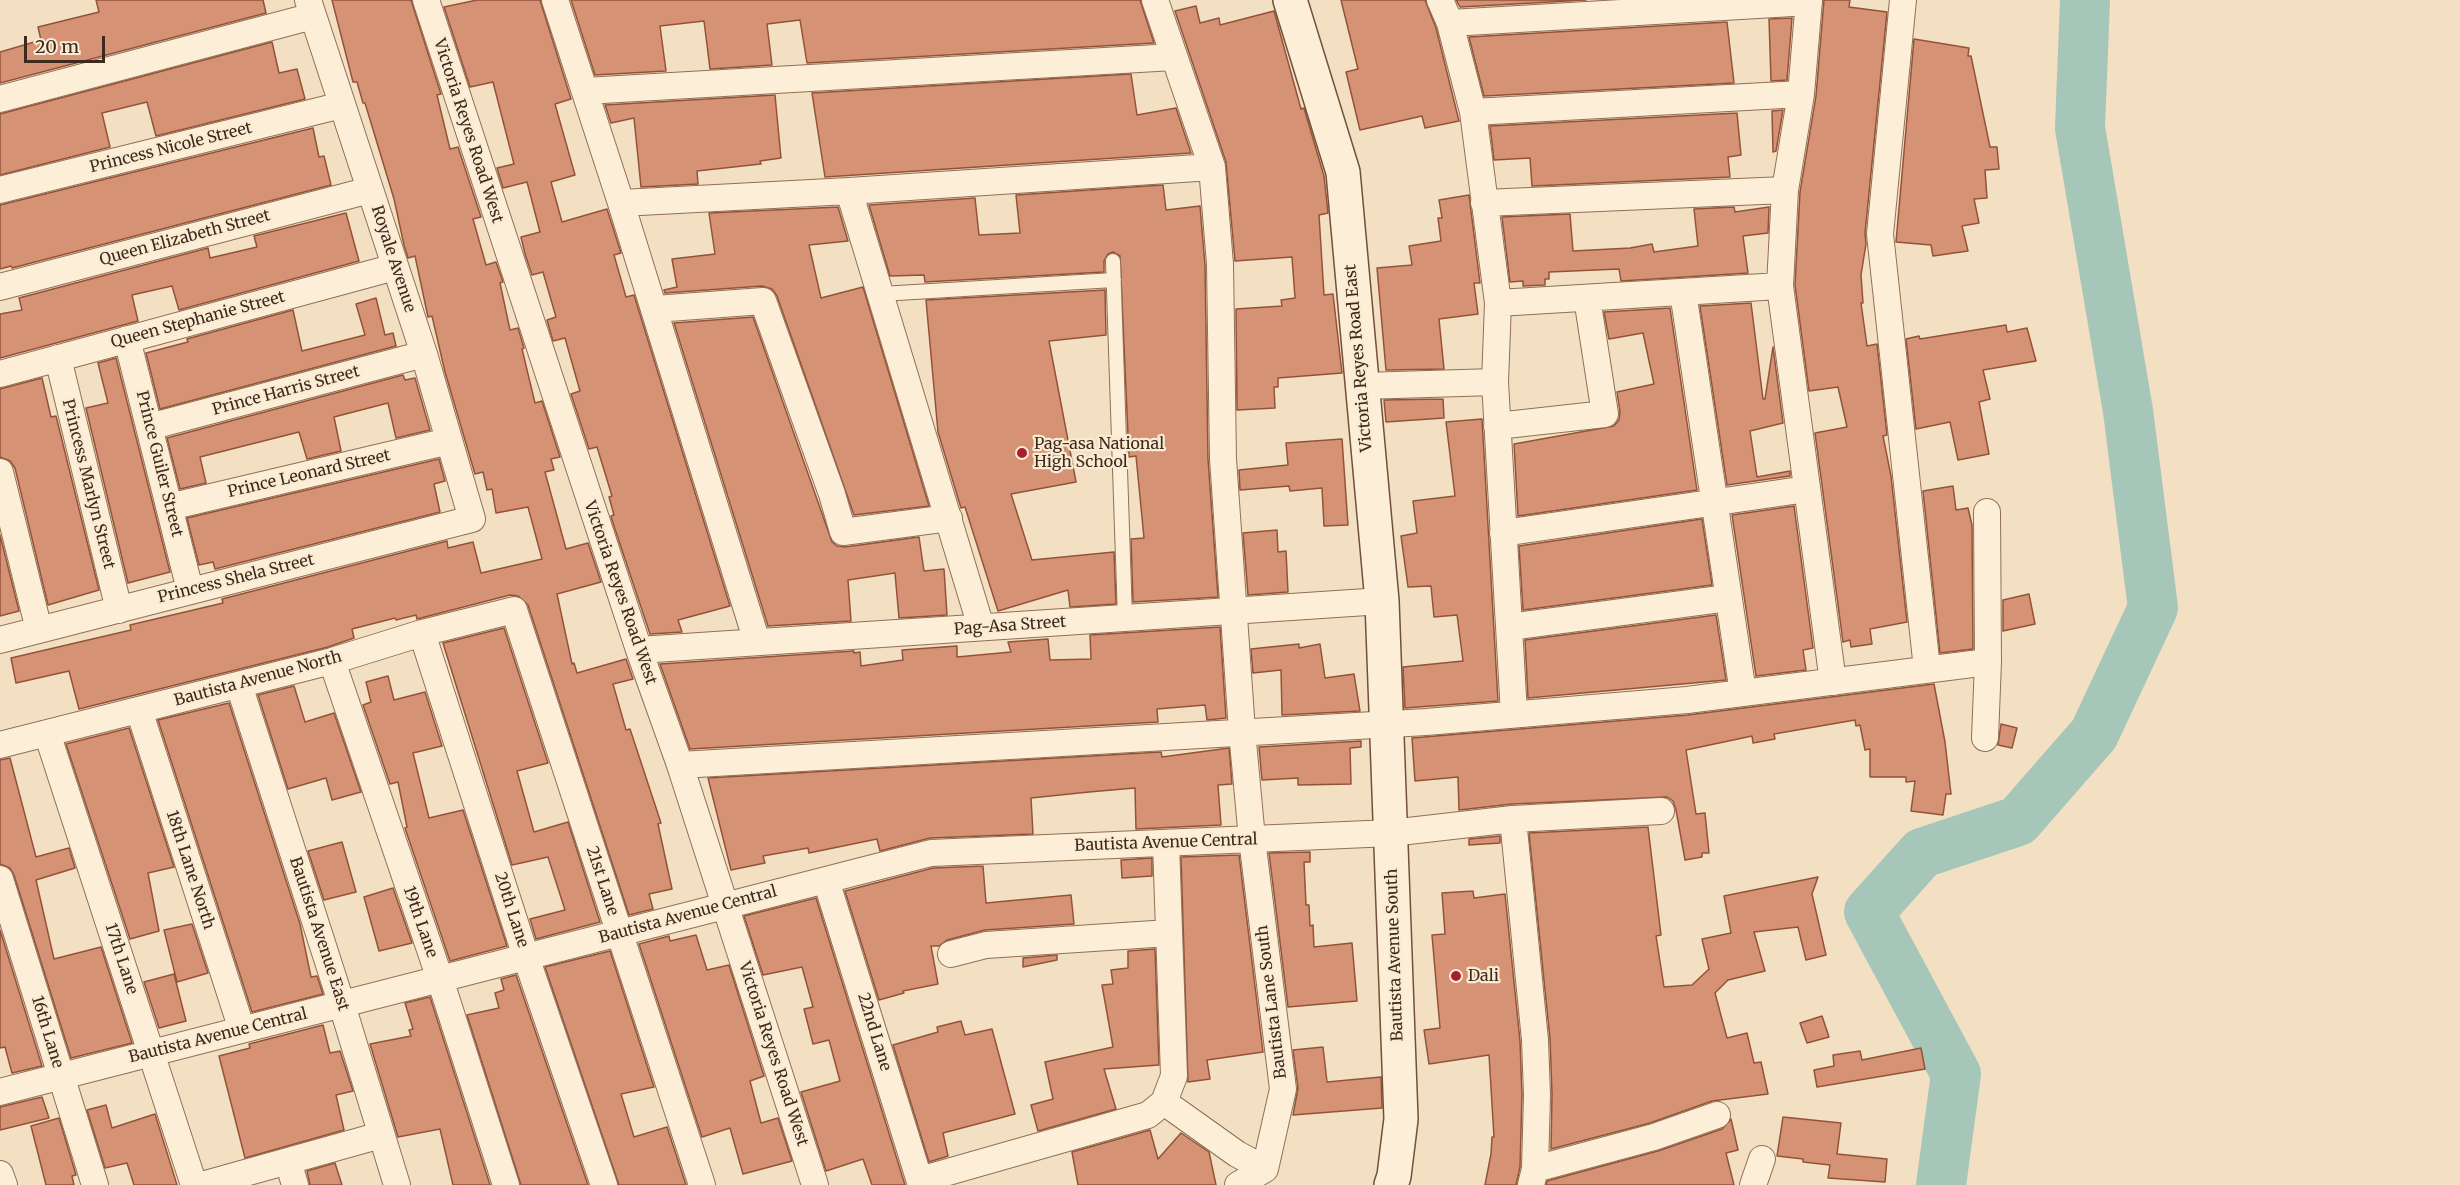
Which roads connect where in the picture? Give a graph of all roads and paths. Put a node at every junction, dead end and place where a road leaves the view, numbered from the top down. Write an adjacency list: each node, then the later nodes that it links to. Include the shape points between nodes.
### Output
1 (426, 0): 62 (street, Victoria Reyes Road West)
2 (555, 0): 10 (street)
3 (1155, 0): 9 (street, Bautista Lane South)
4 (1290, 0): 37 (street, Victoria Reyes Road East, via 1342,172)
5 (1904, 0): 65 (street, via 1880,234)
6 (1809, 1): 8 (street); 11 (street)
7 (310, 8): 12 (street); 13 (street, Royale Avenue)
8 (1445, 11): 14 (street)
9 (1174, 57): 10 (street); 15 (street, Bautista Lane South)
10 (585, 91): 20 (street)
11 (1800, 94): 14 (street); 18 (street)
12 (0, 99)
13 (342, 105): 16 (street, Princess Nicole Street); 17 (street, Royale Avenue)
14 (1473, 112): 21 (street)
15 (1212, 166): 19 (street); 54 (street, Bautista Lane South, via 1220,264 1223,459)
16 (0, 190)
17 (370, 190): 23 (street, Royale Avenue); 26 (street, Queen Elizabeth Street)
18 (1785, 190): 21 (street); 25 (street)
19 (849, 191): 20 (street); 28 (street)
20 (621, 203): 31 (street)
21 (1484, 203): 30 (street)
22 (1113, 261): 24 (lane)
23 (395, 267): 32 (street, Queen Stephanie Street); 33 (street, Royale Avenue)
24 (1114, 280): 28 (lane); 55 (lane)
25 (1780, 286): 27 (street); 42 (street)
26 (0, 287)
27 (1683, 292): 29 (street); 43 (street)
28 (881, 294): 46 (street)
29 (1587, 298): 30 (street); 38 (street, via 1605,414)
30 (1498, 303): 36 (street)
31 (655, 309): 46 (street, via 763,301 843,532); 61 (street)
32 (127, 339): 34 (street, Queen Stephanie Street); 39 (street, Prince Guiler Street)
33 (424, 354): 39 (street, Prince Harris Street); 40 (street, Royale Avenue)
34 (58, 358): 35 (street, Queen Stephanie Street); 52 (street, Princess Marlyn Street)
35 (0, 374)
36 (1495, 382): 37 (street); 38 (street)
37 (1362, 386): 51 (street, Victoria Reyes Road East)
38 (1497, 426): 48 (street)
39 (149, 428): 44 (street, Prince Guiler Street)
40 (448, 441): 44 (street, Prince Leonard Street); 47 (street, Royale Avenue)
41 (0, 472): 58 (street)
42 (1807, 489): 43 (street); 66 (street)
43 (1715, 503): 48 (street); 50 (street)
44 (169, 507): 49 (street, Prince Guiler Street)
45 (1987, 512): 64 (street)
46 (949, 518): 56 (street)
47 (472, 519): 49 (street, Princess Shela Street)
48 (1503, 533): 57 (street)
49 (190, 590): 52 (street, Princess Shela Street)
50 (1728, 598): 57 (street); 68 (street)
51 (1382, 601): 54 (street, Pag-Asa Street); 71 (street, Victoria Reyes Road East)
52 (119, 610): 58 (street, Princess Shela Street)
53 (514, 610): 59 (street, Bautista Avenue North); 85 (street, 21st Lane)
54 (1234, 611): 55 (street, Pag-Asa Street); 72 (street, Bautista Lane South)
55 (1125, 618): 56 (street, Pag-Asa Street)
56 (981, 627): 61 (street, Pag-Asa Street)
57 (1509, 627): 70 (street)
58 (39, 630): 60 (street, Princess Shela Street)
59 (422, 633): 63 (street, Bautista Avenue North); 88 (street, 20th Lane)
60 (0, 640)
61 (758, 642): 62 (street, Pag-Asa Street)
62 (639, 650): 76 (street, Victoria Reyes Road West)
63 (332, 661): 67 (street, Bautista Avenue North); 89 (street, 19th Lane)
64 (1988, 662): 65 (street); 74 (street)
65 (1927, 669): 66 (street)
66 (1833, 682): 68 (street)
67 (239, 685): 69 (street, Bautista Avenue North); 90 (street, Bautista Avenue East)
68 (1743, 693): 70 (street)
69 (139, 710): 73 (street, Bautista Avenue North); 91 (street, 18th Lane North)
70 (1514, 714): 71 (street)
71 (1387, 724): 72 (street); 79 (street, Bautista Avenue South)
72 (1242, 731): 76 (street); 80 (street, Bautista Lane South)
73 (47, 733): 75 (street, Bautista Avenue North); 92 (street, 17th Lane)
74 (1984, 738)
75 (0, 745)
76 (680, 765): 84 (street, Victoria Reyes Road West)
77 (1661, 811): 78 (street, Bautista Avenue Central)
78 (1513, 819): 79 (street, Bautista Avenue Central); 102 (street, via 1535,1040)
79 (1391, 833): 80 (street, Bautista Avenue Central); 104 (street, Bautista Avenue South, via 1401,1119)
80 (1252, 839): 81 (street, Bautista Avenue Central); 100 (street, Bautista Lane South, via 1283,1089)
81 (1166, 843): 83 (street, Bautista Avenue Central, via 931,853); 86 (street)
82 (0, 879): 93 (street, 16th Lane)
83 (826, 880): 84 (street, Bautista Avenue Central); 103 (street, 22nd Lane)
84 (725, 906): 85 (street, Bautista Avenue Central); 114 (street, Victoria Reyes Road West)
85 (619, 933): 88 (street, Bautista Avenue Central); 113 (street, 21st Lane)
86 (1169, 933): 87 (street, via 986,945); 95 (street, via 1174,1076)
87 (951, 954)
88 (526, 957): 89 (street, Bautista Avenue Central); 112 (street, 20th Lane)
89 (440, 979): 90 (street, Bautista Avenue Central); 111 (street, 19th Lane)
90 (342, 1005): 91 (street, Bautista Avenue Central); 97 (street, Bautista Avenue East)
91 (242, 1030): 92 (street, Bautista Avenue Central)
92 (151, 1053): 93 (street, Bautista Avenue Central); 107 (street, 17th Lane)
93 (60, 1077): 94 (street, Bautista Avenue Central); 106 (street, 16th Lane)
94 (0, 1092)
95 (1164, 1102): 100 (street); 103 (street, via 1148,1115)
96 (1717, 1115): 102 (street)
97 (381, 1135): 99 (street); 110 (street, Bautista Avenue East)
98 (1762, 1159): 116 (street)
99 (288, 1161): 108 (street); 109 (street)
100 (1265, 1169): 115 (street)
101 (0, 1174): 105 (street)
102 (1533, 1177)
103 (921, 1183)
104 (1394, 1184)
105 (4, 1185)
106 (95, 1185)
107 (194, 1185)
108 (202, 1185)
109 (295, 1185)
110 (397, 1185)
111 (506, 1185)
112 (604, 1185)
113 (702, 1185)
114 (815, 1185)
115 (1238, 1185)
116 (1752, 1185)

